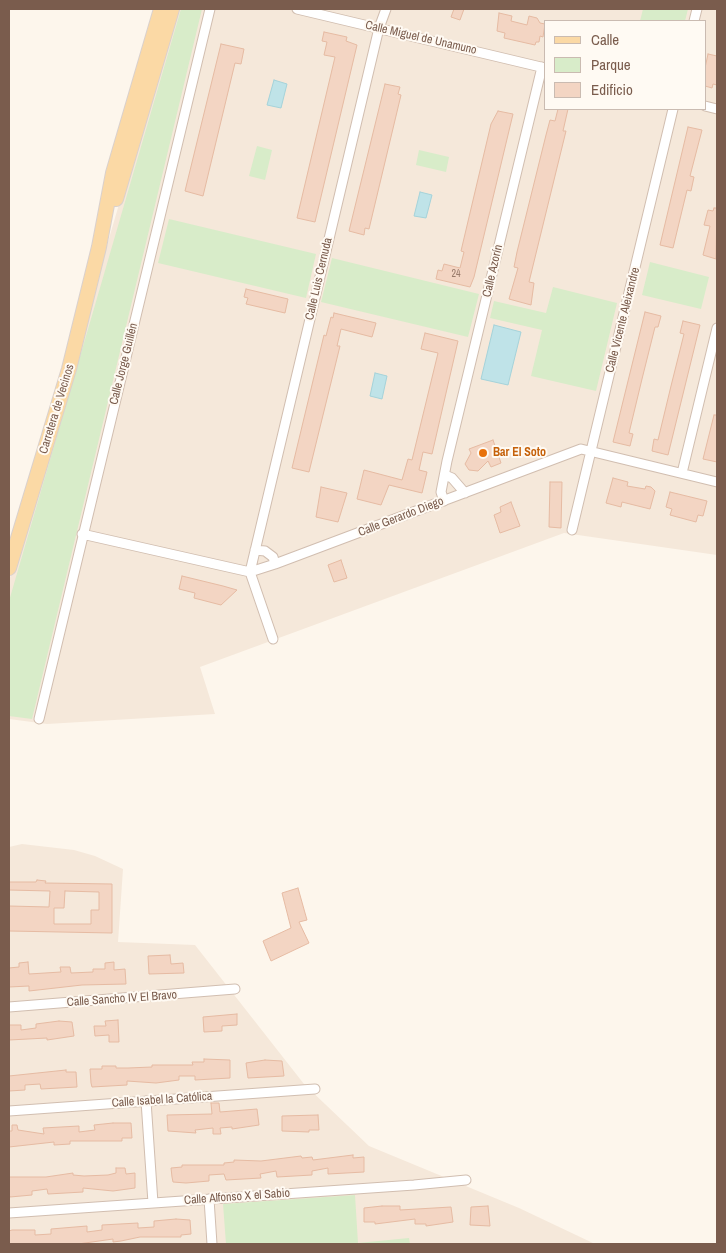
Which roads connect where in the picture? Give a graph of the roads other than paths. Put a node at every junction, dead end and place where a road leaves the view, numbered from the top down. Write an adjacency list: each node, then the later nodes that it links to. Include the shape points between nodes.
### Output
1 (161, 9): 9 (main road)
2 (167, 9): 9 (main road)
3 (172, 9): 9 (main road)
4 (178, 9): 9 (main road)
5 (210, 9): 20 (street, Calle Jorge Guillén)
6 (297, 9): 8 (street, Calle Miguel de Unamuno)
7 (386, 9): 8 (street, Calle Luis Cernuda)
8 (379, 28): 10 (street, Calle Miguel de Unamuno); 21 (street, Calle Luis Cernuda)
9 (150, 60): 23 (main road, Carretera de Vecinos, via 69,369)
10 (543, 68): 15 (street, Calle Azorín)
11 (673, 110): 13 (street, Calle Vicente Aleixandre)
12 (717, 328): 14 (street)
13 (591, 451): 14 (street, Calle Gerardo Diego); 17 (street, Calle Gerardo Diego, via 581,450); 19 (street, Calle Vicente Aleixandre)
14 (682, 473): 16 (street, Calle Gerardo Diego)
15 (445, 475): 17 (street); 18 (street, Calle Azorín, via 441,492)
16 (717, 482)
17 (465, 493): 18 (street, Calle Gerardo Diego)
18 (444, 500): 22 (street, Calle Gerardo Diego)
19 (572, 530)
20 (82, 534): 24 (street); 26 (street, Calle Jorge Guillén)
21 (254, 550): 22 (street, via 265,551 273,557); 24 (street, Calle Luis Cernuda)
22 (275, 564): 24 (street, Calle Gerardo Diego)
23 (9, 568)
24 (250, 572): 25 (street, Calle Luis Cernuda)
25 (273, 639)
26 (39, 719)
27 (235, 989): 28 (street, Calle Sancho IV El Bravo)
28 (9, 1007)
29 (315, 1089): 30 (street, Calle Isabel la Católica)
30 (146, 1101): 31 (street, Calle Isabel la Católica); 34 (street)
31 (9, 1110)
32 (466, 1180): 33 (street, Calle Alfonso X el Sabio)
33 (209, 1199): 34 (street, Calle Alfonso X el Sabio); 36 (street)
34 (153, 1203): 35 (street, Calle Alfonso X el Sabio)
35 (9, 1213)
36 (212, 1244)

